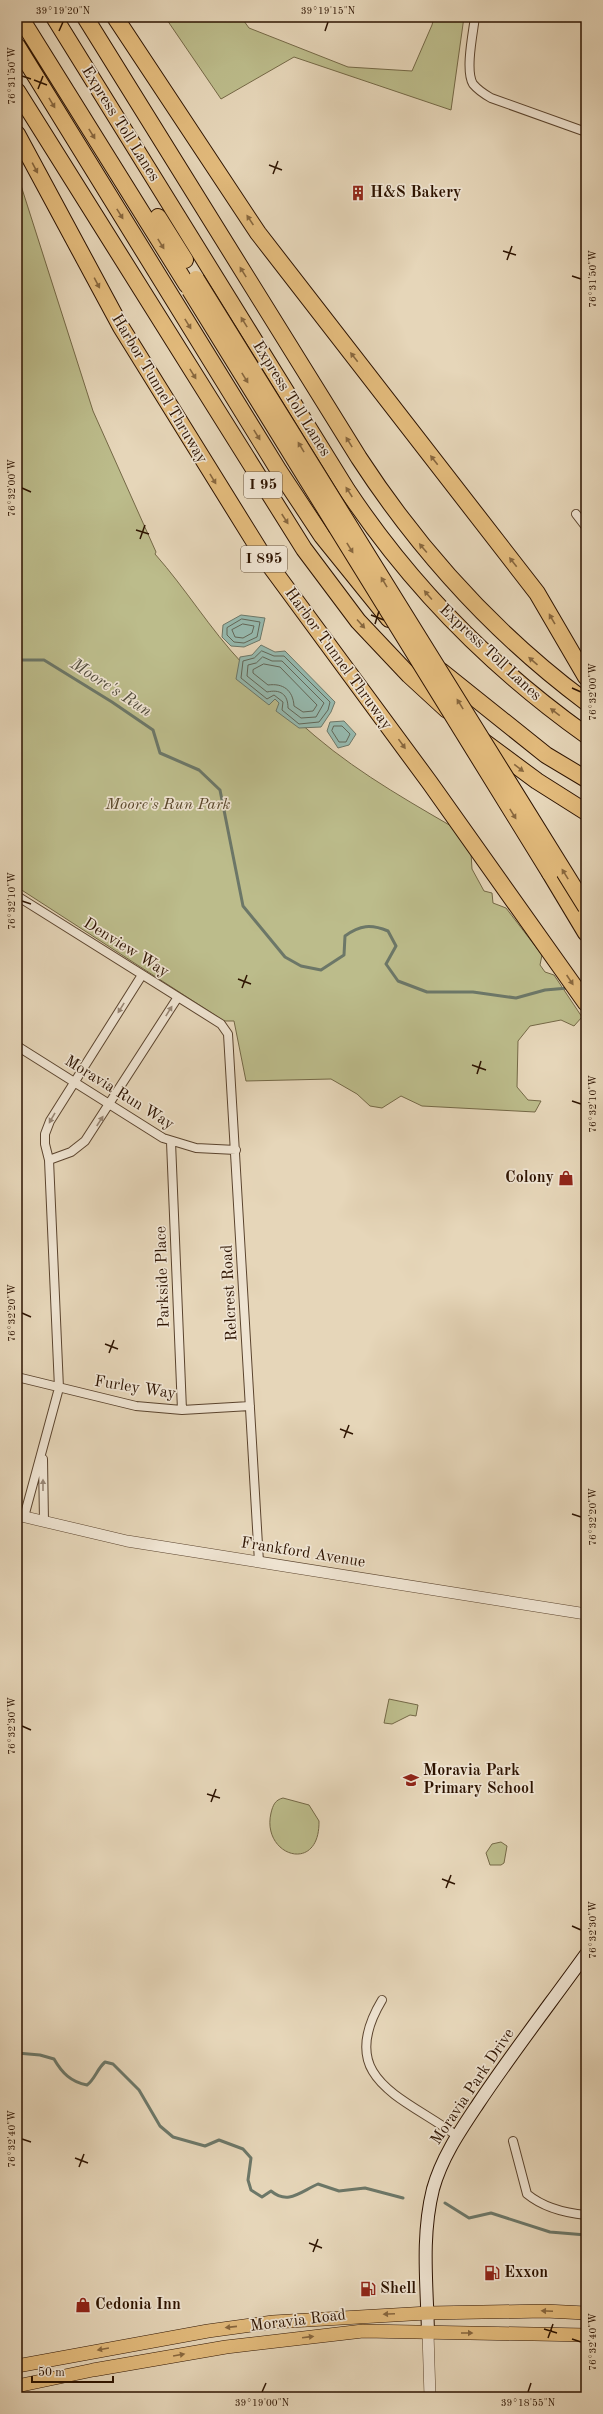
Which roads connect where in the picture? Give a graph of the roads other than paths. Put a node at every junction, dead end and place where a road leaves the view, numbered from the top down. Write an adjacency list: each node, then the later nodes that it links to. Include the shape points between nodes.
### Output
1 (20, 17): 11 (highway, Express Toll Lanes, one-way to 11)
2 (33, 17): 11 (highway, Express Toll Lanes)
3 (54, 17): 16 (highway, Express Toll Lanes, one-way to 3, via 537,698 472,640 421,586 371,524 347,490)
4 (85, 17): 15 (highway, one-way to 4, via 538,665 481,612 440,569 392,507)
5 (115, 17): 14 (highway, one-way to 5, via 537,593 258,233)
6 (475, 17): 9 (street, via 470,68 473,83 491,98)
7 (17, 46): 17 (highway, one-way to 17, via 275,464 326,542 373,602 424,657 546,755)
8 (17, 91): 18 (highway, I 95, one-way to 18, via 260,482 304,549 358,621 409,675 469,731 537,781)
9 (586, 132)
10 (17, 134): 24 (highway, Harbor Tunnel Thruway / I 895, one-way to 24, via 120,327 265,559 430,783)
11 (192, 282): 20 (highway, Express Toll Lanes, one-way to 11, bridge); 21 (highway, Express Toll Lanes, one-way to 21, bridge)
12 (576, 514): 13 (street)
13 (586, 527)
14 (586, 677)
15 (586, 702)
16 (586, 735)
17 (586, 779)
18 (586, 812)
19 (17, 896): 22 (street, Denview Way)
20 (586, 907)
21 (586, 933)
22 (142, 975): 23 (street, Denview Way); 27 (street, one-way to 27)
23 (178, 997): 25 (street, Denview Way); 28 (street, one-way to 23)
24 (586, 1003)
25 (221, 1024): 30 (street, Relcrest Road, via 230,1040)
26 (17, 1046): 27 (street, Moravia Run Way)
27 (74, 1082): 28 (street, Moravia Run Way); 31 (street, one-way to 31, via 45,1134)
28 (110, 1105): 29 (street, Moravia Run Way); 31 (street, one-way to 28, via 71,1152 86,1141)
29 (171, 1142): 30 (street, Moravia Run Way, via 208,1149); 35 (street, Parkside Place)
30 (236, 1150): 34 (street, Relcrest Road)
31 (48, 1160): 33 (street)
32 (17, 1377): 33 (street, Furley Way)
33 (59, 1388): 35 (street, Furley Way, via 136,1406); 36 (street)
34 (250, 1406): 35 (street, Furley Way); 39 (street, Relcrest Road)
35 (182, 1410)
36 (43, 1449): 37 (street); 38 (street, one-way to 36)
37 (21, 1516): 38 (street, Frankford Avenue)
38 (44, 1522): 39 (street, Frankford Avenue, via 127,1541)
39 (258, 1562): 40 (street, Frankford Avenue)
40 (586, 1614)
41 (586, 1954): 43 (main road, Moravia Park Drive, via 497,2076)
42 (382, 2000): 43 (street, via 366,2032 371,2070 396,2098)
43 (457, 2136): 46 (main road, Moravia Park Drive, via 439,2170 425,2233)
44 (513, 2141): 45 (street, via 527,2194 534,2200 554,2208)
45 (586, 2215)
46 (428, 2313): 47 (main road, Moravia Road, one-way to 46); 48 (main road, Moravia Park Drive); 50 (main road, Moravia Road, one-way to 50, via 324,2318 226,2328)
47 (586, 2313)
48 (428, 2333): 49 (main road, Moravia Road, one-way to 49); 51 (main road, Moravia Road, one-way to 48, via 226,2347 363,2331); 52 (street, Moravia Park Drive)
49 (586, 2335)
50 (17, 2366)
51 (17, 2386)
52 (430, 2397)

